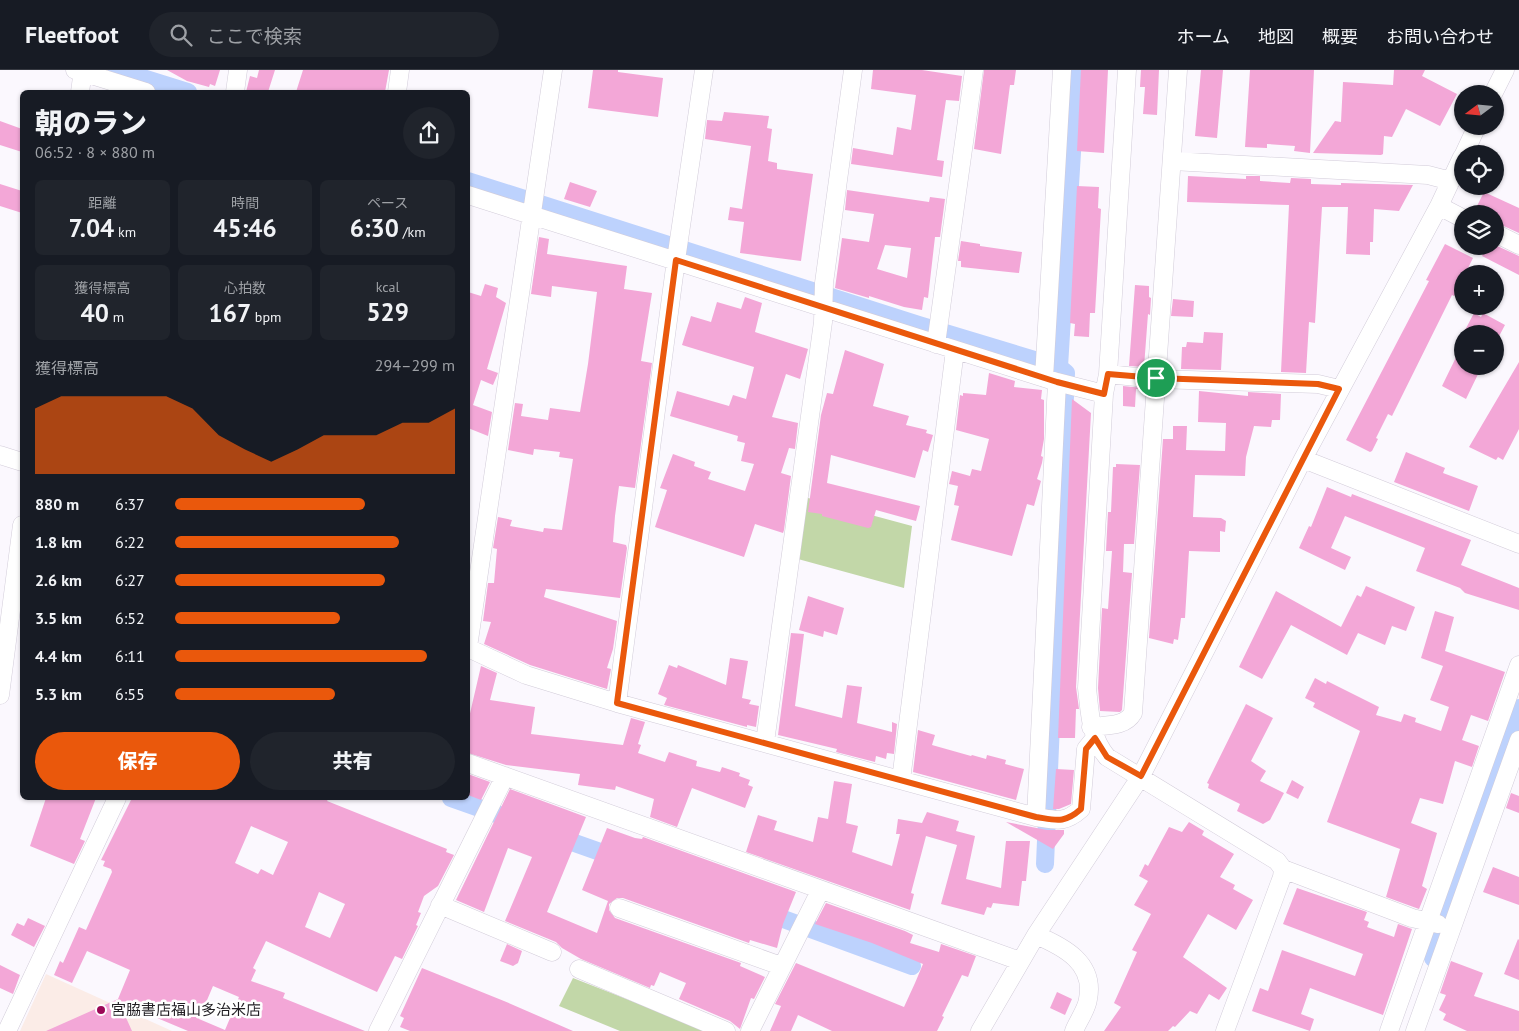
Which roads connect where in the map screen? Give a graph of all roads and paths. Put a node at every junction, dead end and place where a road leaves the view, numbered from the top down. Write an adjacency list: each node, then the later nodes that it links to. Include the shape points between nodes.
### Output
1 (238, 70): 15 (street)
2 (400, 70): 16 (street)
3 (553, 70): 23 (street)
4 (704, 70): 26 (street)
5 (853, 70): 27 (street)
6 (974, 70): 28 (street)
7 (1062, 70): 32 (street)
8 (1127, 70): 30 (street)
9 (1178, 70): 17 (street)
10 (1505, 70): 12 (street)
11 (80, 71): 13 (street); 14 (street)
12 (1498, 85)
13 (80, 90)
14 (140, 90)
15 (235, 90)
16 (397, 90)
17 (1172, 161): 19 (street, via 1428,175); 31 (street)
18 (1454, 174): 19 (street)
19 (1451, 181): 21 (street)
20 (470, 196): 23 (street)
21 (1439, 206): 22 (street); 33 (street)
22 (1454, 214)
23 (532, 215): 26 (street); 41 (street)
24 (1504, 238): 25 (street)
25 (1519, 245)
26 (676, 260): 27 (street); 45 (street)
27 (822, 306): 28 (street); 48 (street, via 822,332)
28 (936, 344): 29 (street)
29 (955, 350): 32 (street); 52 (street)
30 (1108, 374): 31 (street); 34 (street)
31 (1156, 378): 33 (street, via 1318,384); 46 (street, via 1133,714 1129,720)
32 (1050, 380): 34 (street); 54 (street)
33 (1339, 389): 36 (street)
34 (1104, 394): 46 (street, via 1087,688)
35 (0, 455): 37 (street)
36 (1303, 459): 39 (street); 51 (street)
37 (20, 461)
38 (20, 540): 40 (street)
39 (1519, 544)
40 (12, 599): 44 (street)
41 (470, 634)
42 (470, 649): 45 (street, via 526,675)
43 (1519, 664): 59 (street)
44 (0, 695)
45 (617, 703): 48 (street)
46 (1093, 733): 51 (street, via 1107,757); 54 (street, via 1086,749 1081,809 1070,819)
47 (1519, 740): 59 (street)
48 (765, 742): 52 (street)
49 (470, 764): 50 (street)
50 (506, 776): 56 (street); 57 (street)
51 (1141, 776): 55 (street, via 1277,861); 60 (street)
52 (900, 780): 54 (street)
53 (116, 800): 65 (street)
54 (1036, 817)
55 (1283, 869): 59 (street); 71 (street)
56 (820, 891): 62 (street); 63 (street)
57 (440, 905): 61 (street); 66 (street)
58 (618, 908): 63 (street)
59 (1440, 925): 72 (street); 73 (street)
60 (1036, 935): 62 (street); 70 (street, via 1063,947 1084,969 1089,988 1088,1000)
61 (552, 952)
62 (1020, 962): 69 (street)
63 (781, 966): 68 (street)
64 (579, 969): 67 (street)
65 (6, 1031)
66 (378, 1031)
67 (726, 1031)
68 (750, 1031)
69 (980, 1031)
70 (1074, 1031)
71 (1225, 1031)
72 (1389, 1031)
73 (1415, 1031)

